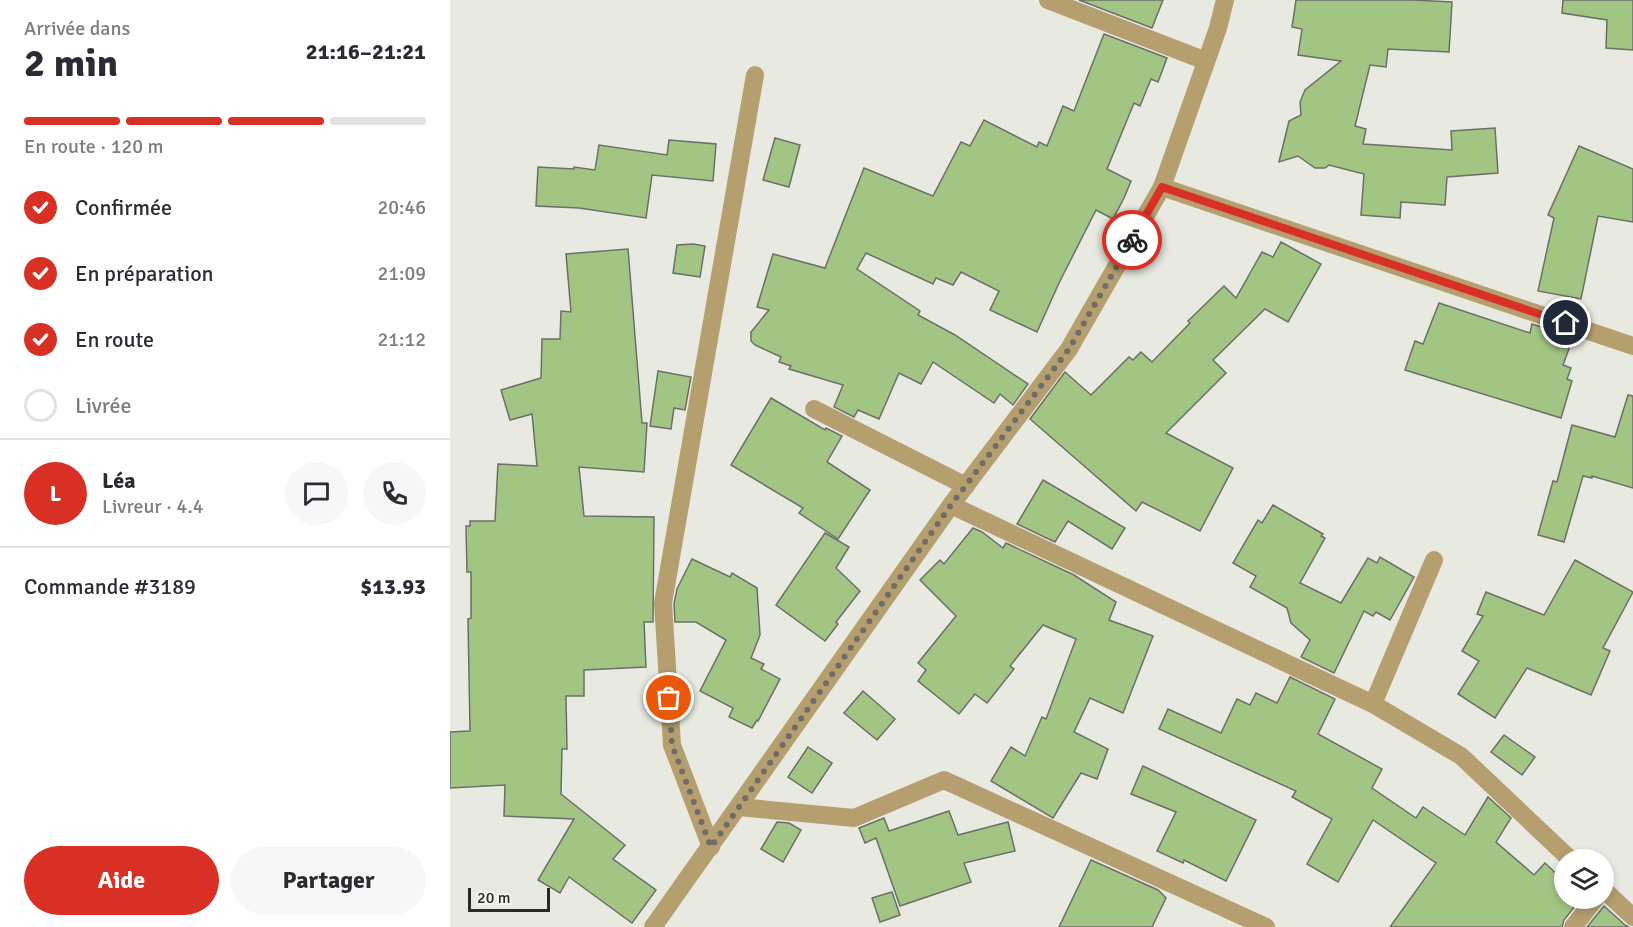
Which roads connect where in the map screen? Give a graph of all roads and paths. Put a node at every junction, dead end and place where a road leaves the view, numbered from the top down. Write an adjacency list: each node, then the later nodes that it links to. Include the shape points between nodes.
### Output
1 (1048, 0): 3 (street)
2 (1225, 0): 3 (street)
3 (1206, 61): 5 (street)
4 (755, 75): 13 (street, via 663,603 672,745)
5 (1162, 187): 6 (street); 8 (street, via 1069,349)
6 (1633, 346)
7 (814, 409): 8 (street)
8 (966, 486): 9 (street)
9 (951, 505): 11 (street); 12 (street)
10 (1434, 560): 11 (street)
11 (1373, 704): 14 (street, via 1461,756)
12 (739, 807): 13 (street); 19 (street, via 854,818 944,780)
13 (711, 847): 18 (street)
14 (1559, 849)
15 (1614, 899): 17 (street)
16 (1587, 909): 20 (street)
17 (1633, 917)
18 (653, 927)
19 (1266, 927)
20 (1573, 927)

